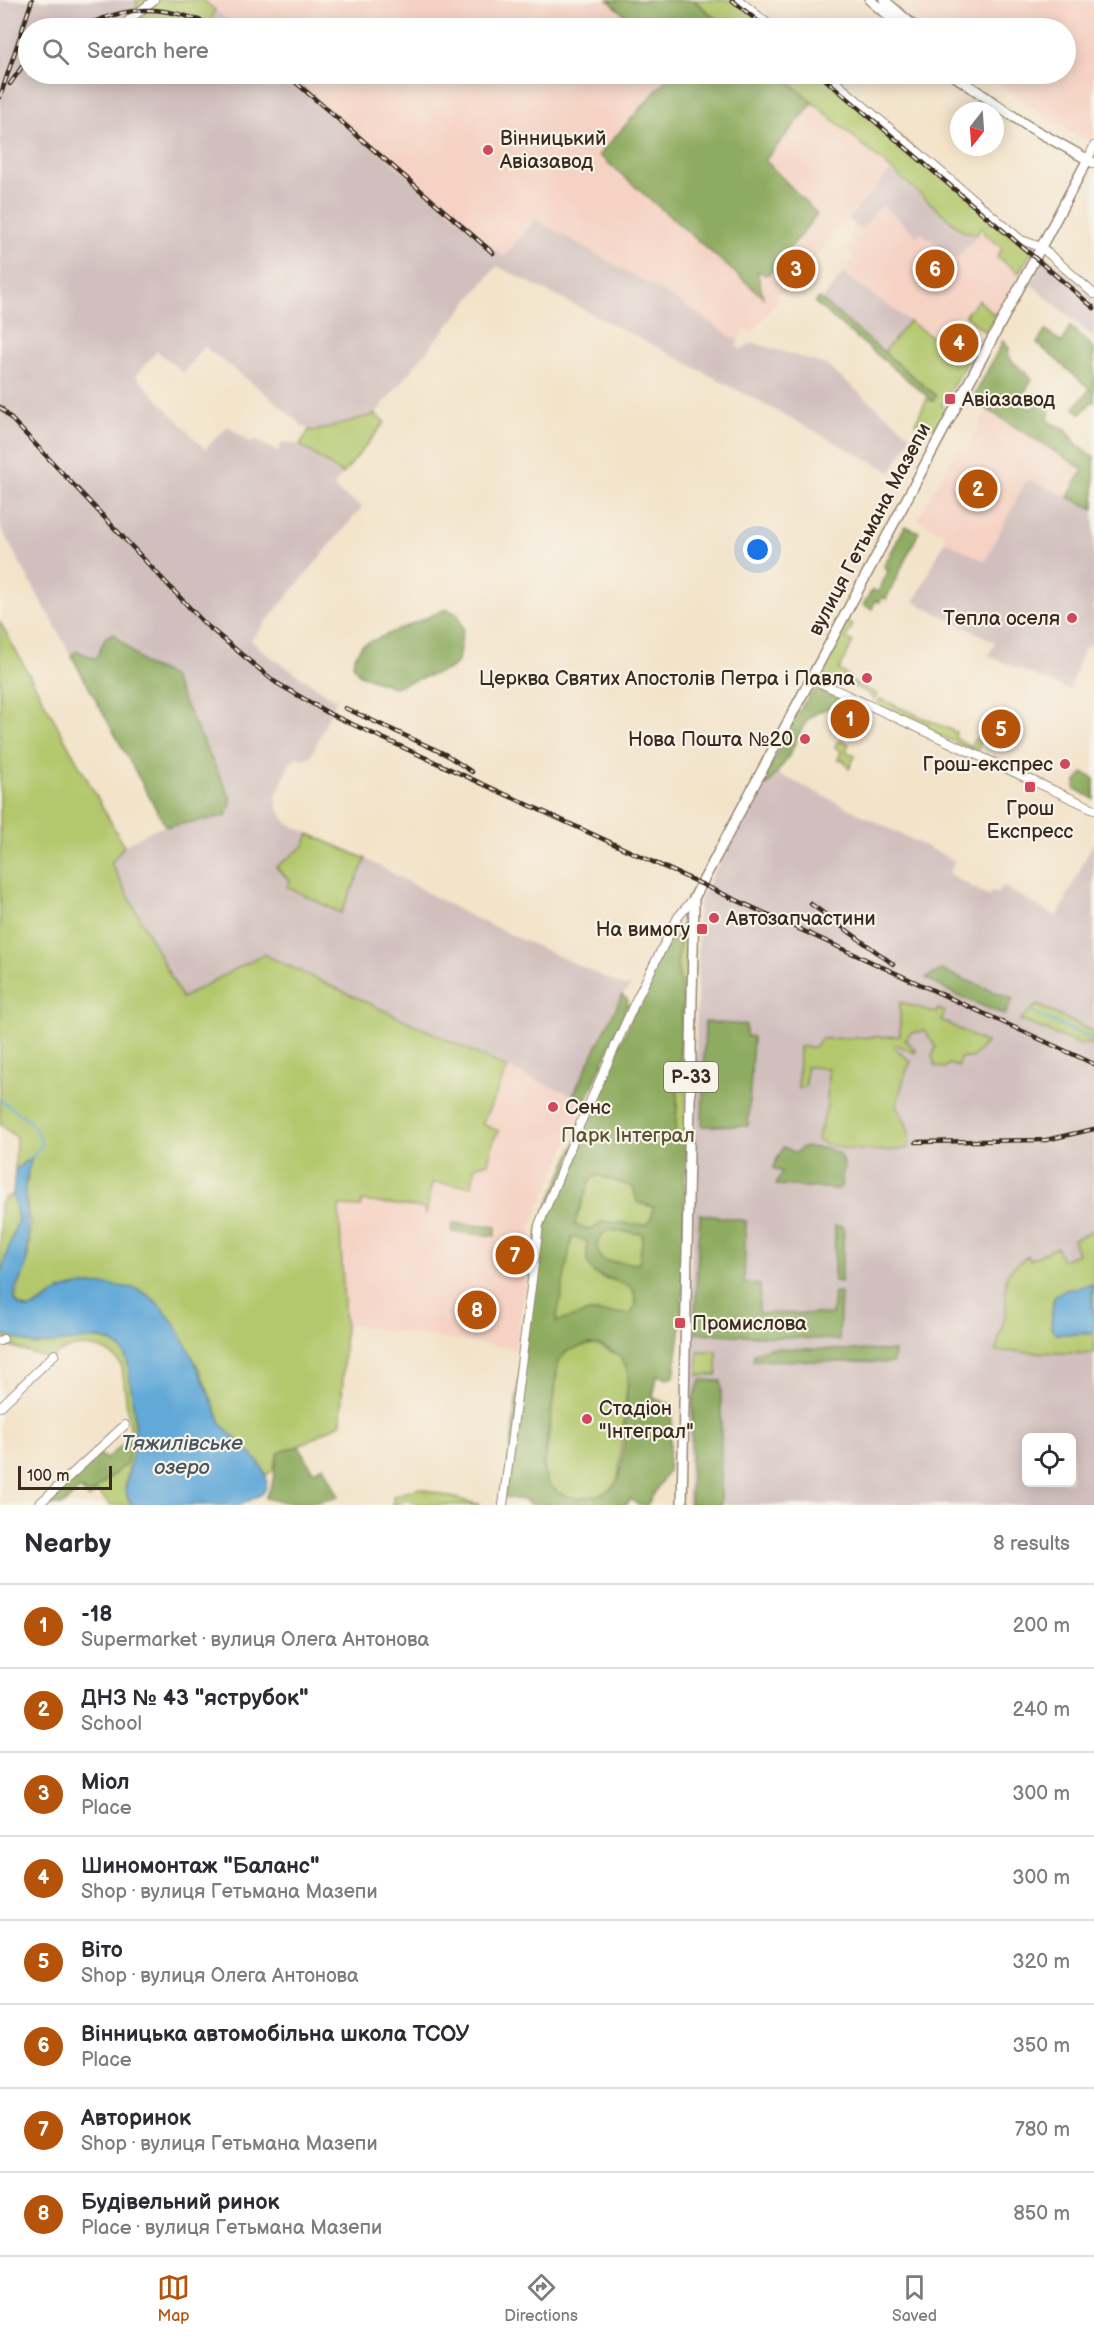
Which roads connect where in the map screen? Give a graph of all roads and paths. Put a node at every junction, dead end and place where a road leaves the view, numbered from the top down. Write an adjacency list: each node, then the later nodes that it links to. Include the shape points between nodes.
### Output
1 (154, 0): 5 (street)
2 (739, 0): 6 (street)
3 (870, 0): 7 (main road)
4 (884, 0): 8 (main road)
5 (132, 18)
6 (761, 18)
7 (891, 18)
8 (905, 18)
9 (838, 84): 15 (street, via 1021,240)
10 (968, 84): 12 (main road)
11 (974, 84): 12 (main road)
12 (981, 92): 14 (main road, via 1026,124)
13 (1094, 146): 14 (street, вулиця Гетьмана Мазепи)
14 (1091, 161): 15 (main road, вулиця Гетьмана Мазепи / Р-33)
15 (1041, 247): 16 (street); 17 (main road, вулиця Гетьмана Мазепи / Р-33)
16 (1094, 294)
17 (810, 678): 18 (street); 19 (main road, вулиця Гетьмана Мазепи / Р-33)
18 (1094, 808)
19 (694, 898): 24 (street, вулиця Гетьмана Мазепи, via 678,917 637,998 539,1225); 25 (main road, вулиця Гетьмана Мазепи / Р-33)
20 (55, 1354): 21 (street)
21 (0, 1407)
22 (125, 1425): 23 (street)
23 (38, 1505)
24 (502, 1505)
25 (682, 1505)

